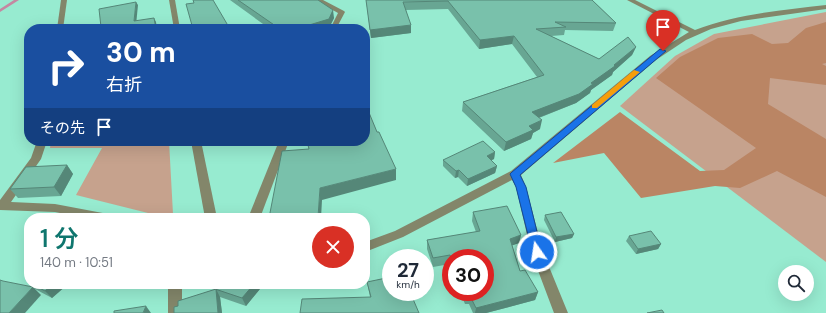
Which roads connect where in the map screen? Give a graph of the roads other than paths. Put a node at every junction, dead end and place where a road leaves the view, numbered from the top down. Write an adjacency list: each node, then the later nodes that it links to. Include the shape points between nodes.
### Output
1 (64, 0): 6 (street)
2 (172, 0): 7 (street)
3 (318, 0): 8 (street, via 342,12)
4 (630, 0): 9 (street)
5 (826, 7): 9 (street, via 737,21)
6 (61, 24)
7 (176, 24)
8 (336, 24)
9 (694, 32): 13 (street, via 652,58)
10 (40, 146): 14 (street, via 36,159)
11 (197, 146): 16 (street)
12 (282, 146): 17 (street)
13 (515, 174): 18 (street, via 399,234); 21 (street, via 521,187 537,252)
14 (1, 206): 15 (street, via 55,208)
15 (82, 213)
16 (210, 213)
17 (256, 213)
18 (370, 245)
19 (175, 289): 20 (street)
20 (175, 313)
21 (561, 313)

